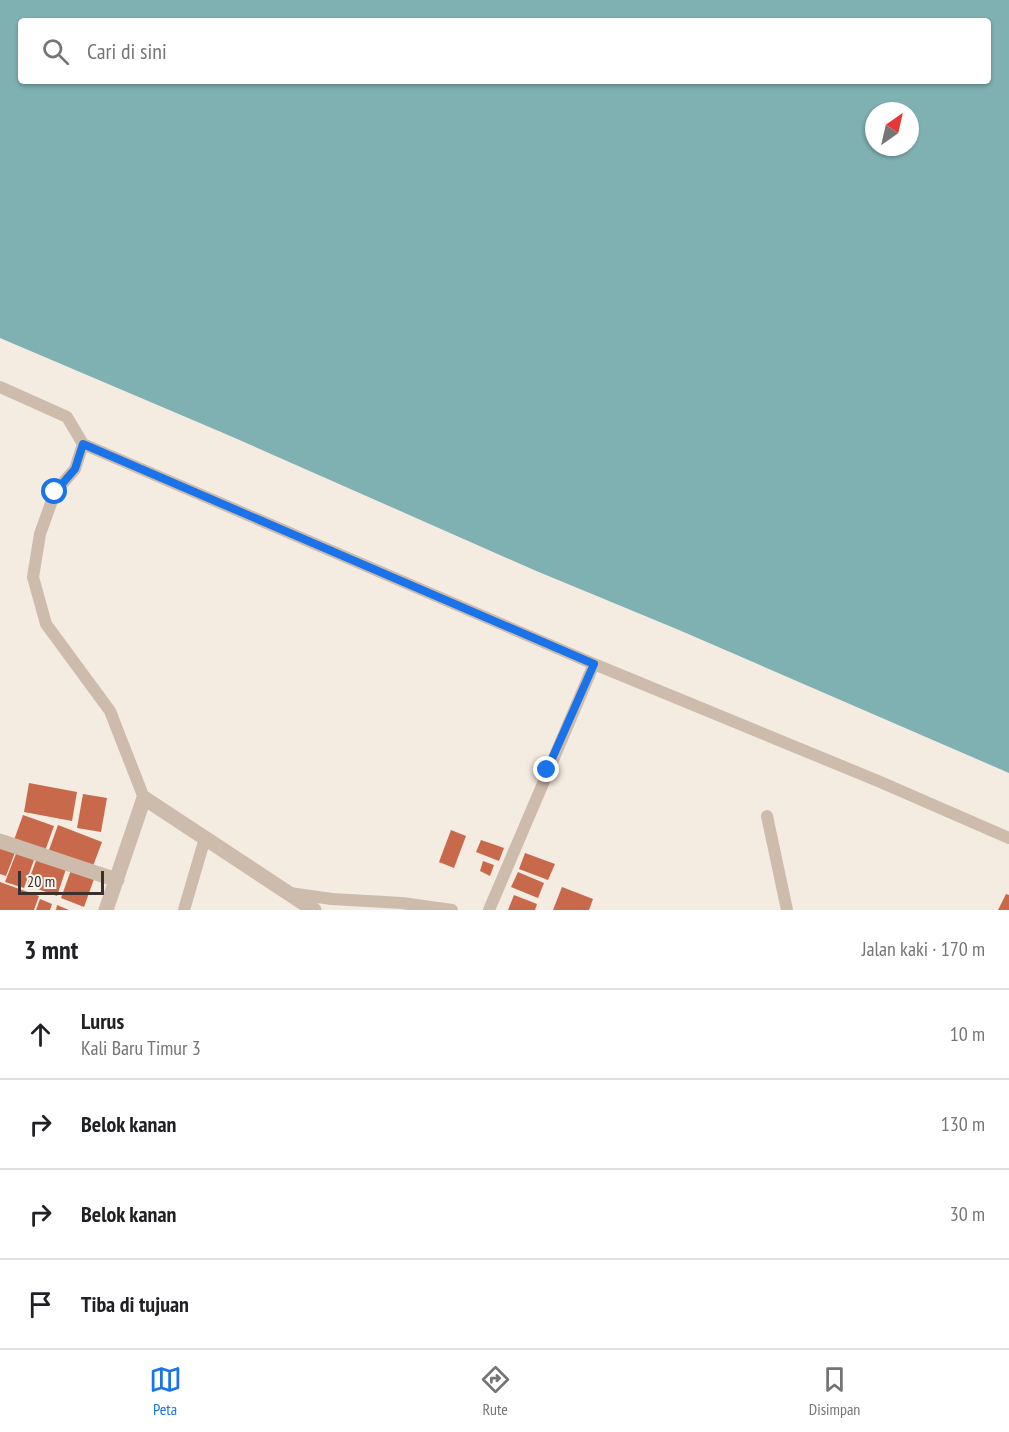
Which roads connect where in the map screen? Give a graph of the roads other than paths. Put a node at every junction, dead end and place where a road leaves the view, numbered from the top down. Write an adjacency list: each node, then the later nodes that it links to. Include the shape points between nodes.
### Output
1 (0, 387): 2 (lane, via 67,417)
2 (83, 444): 3 (lane); 4 (lane, via 75,469 55,492 40,534 33,577 46,624 110,711)
3 (594, 664): 7 (lane); 15 (lane)
4 (144, 798): 6 (street); 9 (street)
5 (767, 816): 16 (lane)
6 (205, 838): 10 (street); 12 (lane)
7 (1009, 838)
8 (0, 841): 9 (street)
9 (117, 880): 11 (street)
10 (288, 893): 13 (street); 14 (lane)
11 (106, 910)
12 (184, 910)
13 (314, 910)
14 (452, 910)
15 (489, 910)
16 (787, 910)

